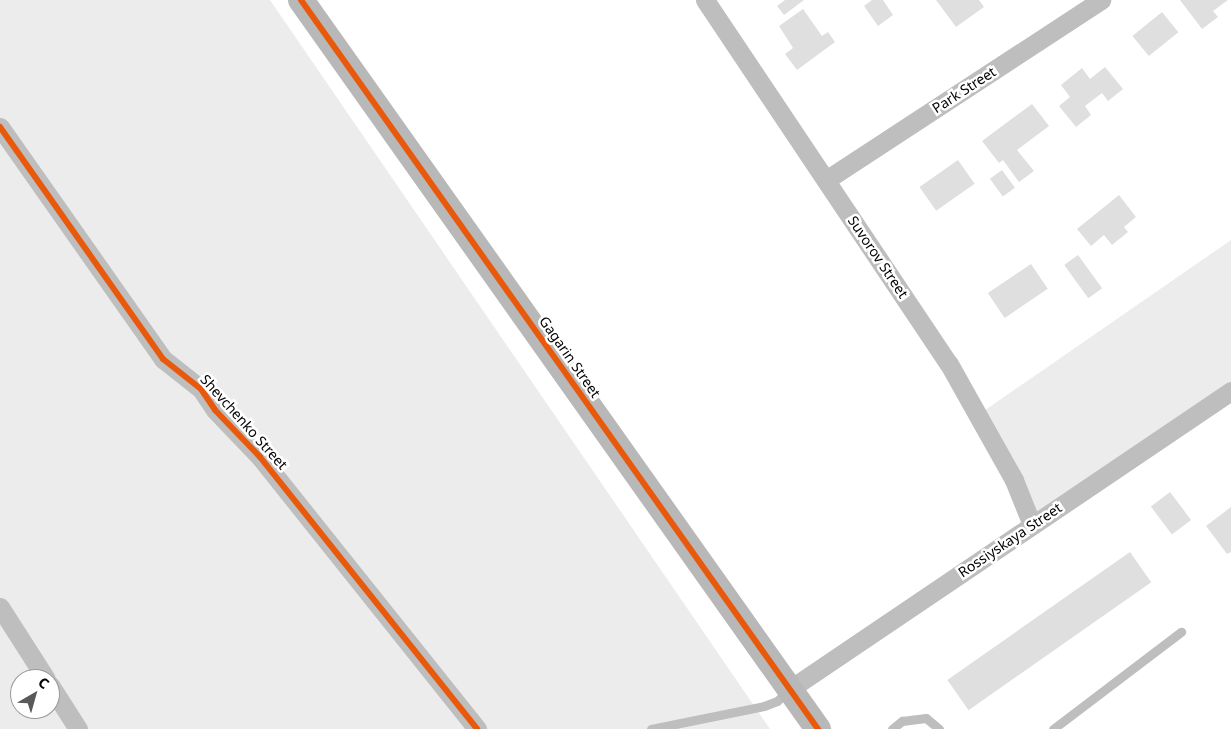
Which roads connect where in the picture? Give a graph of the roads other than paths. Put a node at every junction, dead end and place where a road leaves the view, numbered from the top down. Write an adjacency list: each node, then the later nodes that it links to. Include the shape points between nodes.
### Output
1 (301, 0): 11 (street, Gagarin Street)
2 (705, 0): 5 (street, Suvorov Street)
3 (1101, 0): 5 (street, Park Street)
4 (0, 127): 14 (street, Shevchenko Street, via 163,359 201,389 215,410 260,457)
5 (826, 180): 7 (street, Suvorov Street, via 949,364 1014,480)
6 (1231, 391): 7 (street, Rossiyskaya Street)
7 (1032, 525): 11 (street, Rossiyskaya Street)
8 (0, 607): 10 (street)
9 (1181, 632): 19 (lane)
10 (40, 669)
11 (790, 689): 15 (lane, via 777,701 764,706); 16 (street, Gagarin Street)
12 (60, 701): 13 (street)
13 (78, 729)
14 (478, 729)
15 (651, 729)
16 (818, 729)
17 (892, 729): 18 (lane, via 902,721 926,718)
18 (939, 729)
19 (1053, 729)

